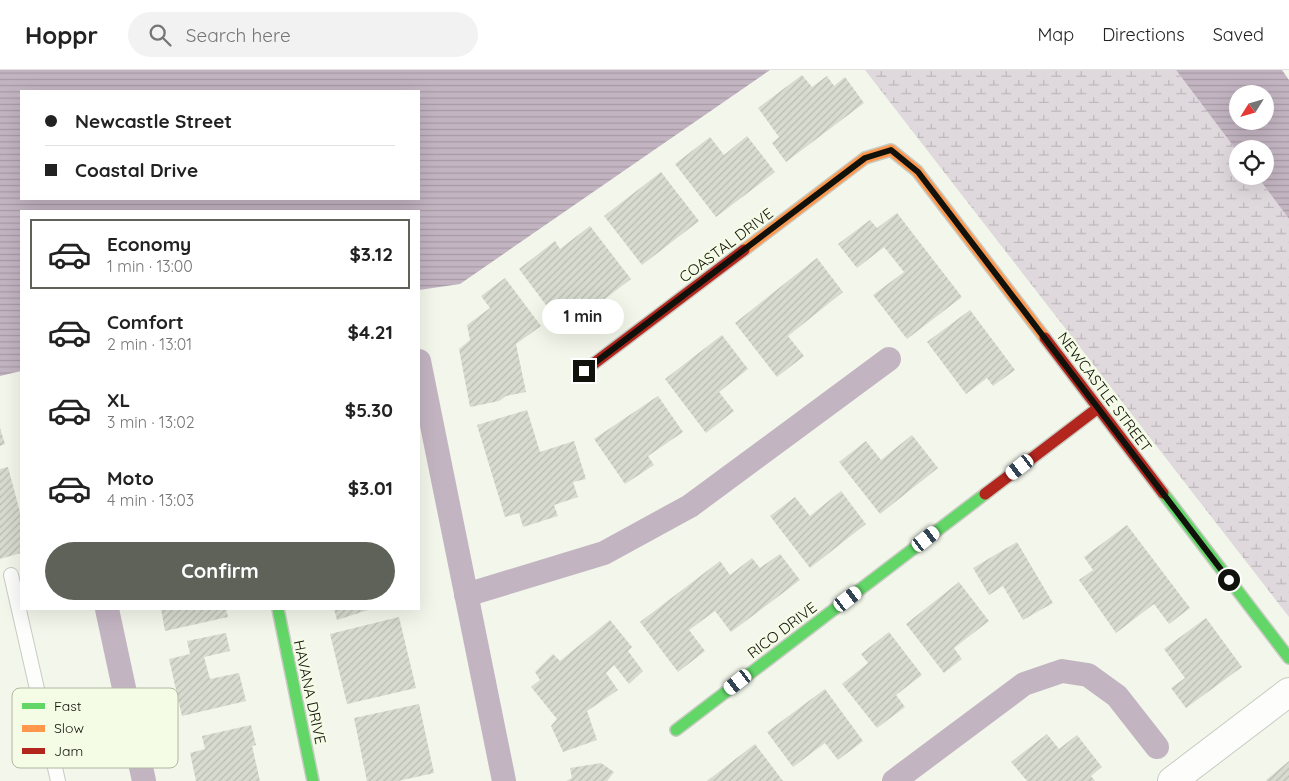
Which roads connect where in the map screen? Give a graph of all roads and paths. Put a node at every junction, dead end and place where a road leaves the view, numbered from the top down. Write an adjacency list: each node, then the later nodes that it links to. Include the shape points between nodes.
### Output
1 (891, 150): 2 (street, COASTAL DRIVE, via 865,158); 3 (street, NEWCASTLE STREET, via 918,172)
2 (584, 371)
3 (1098, 408): 6 (street, NEWCASTLE STREET); 9 (street, RICO DRIVE)
4 (11, 575): 7 (lane)
5 (278, 610): 12 (street, HAVANA DRIVE)
6 (1289, 658)
7 (37, 688)
8 (1289, 692): 13 (street)
9 (676, 730)
10 (55, 768): 11 (lane)
11 (58, 781)
12 (313, 781)
13 (1172, 781)

